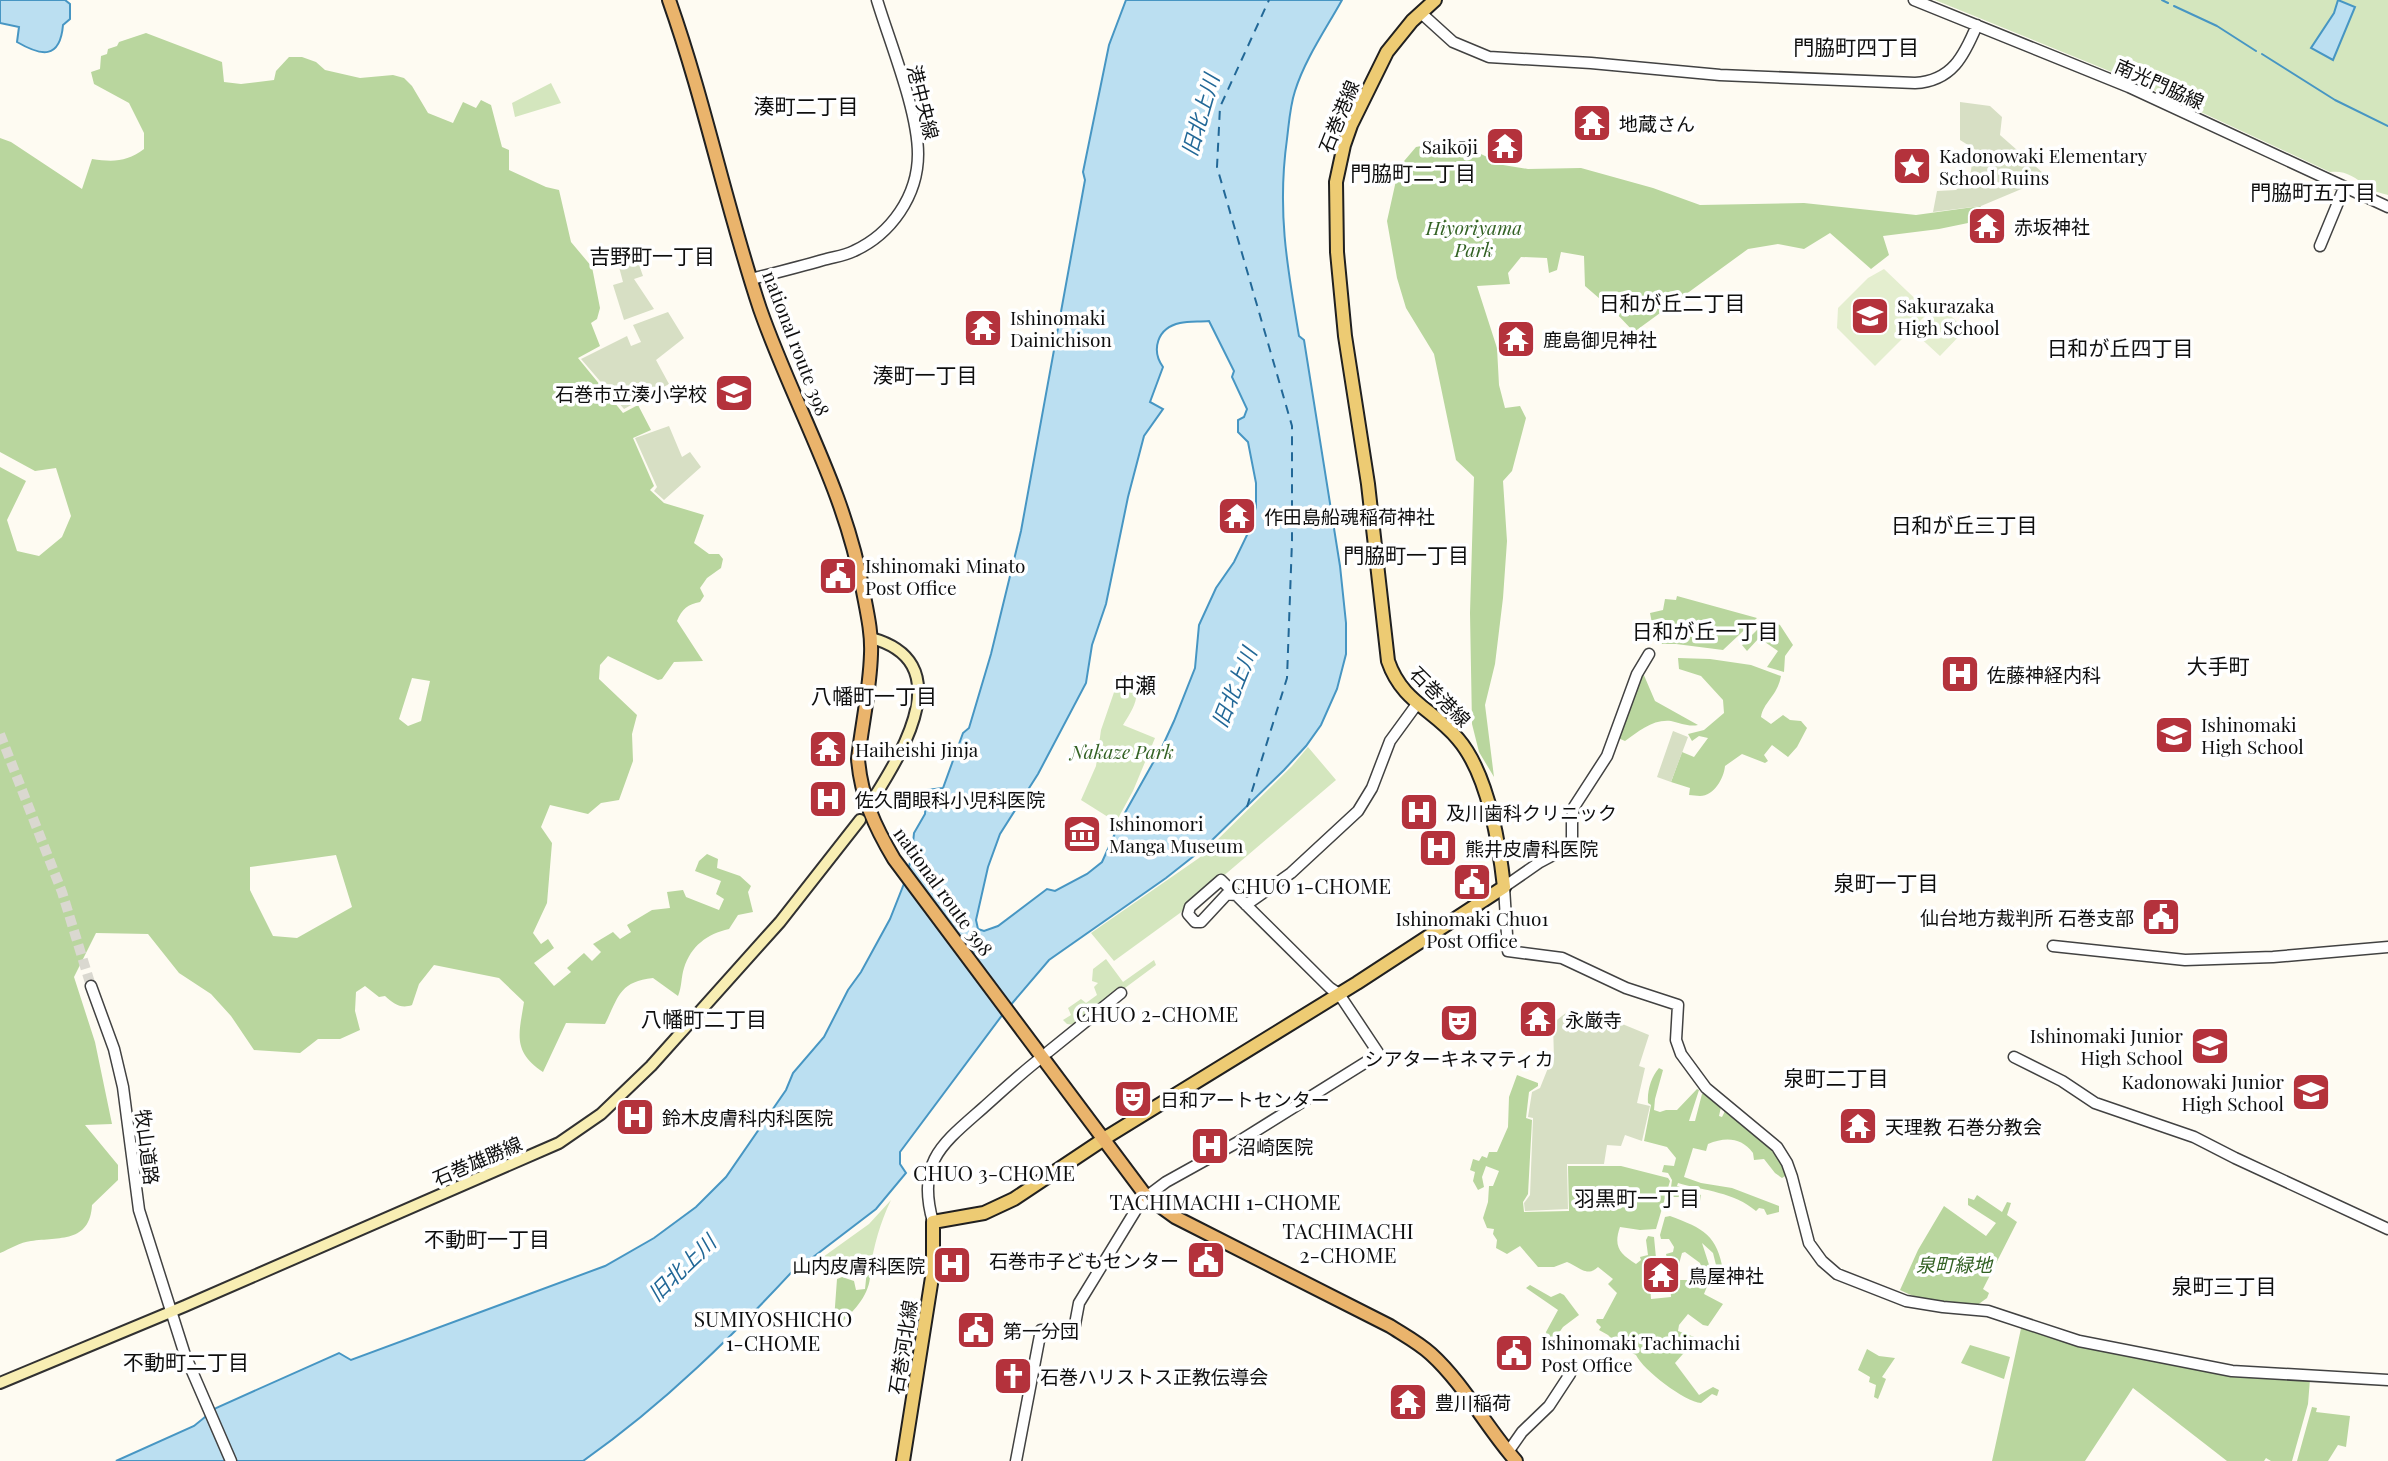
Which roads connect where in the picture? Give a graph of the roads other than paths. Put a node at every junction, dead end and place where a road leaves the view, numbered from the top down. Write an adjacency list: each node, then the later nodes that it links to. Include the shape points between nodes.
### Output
1 (669, 0): 10 (highway, national route 398)
2 (877, 0): 10 (street, 港中央線, via 916,138 913,187 887,229 852,252)
3 (1435, 0): 5 (main road, 石巻港線)
4 (1914, 0): 6 (street, 南光門脇線)
5 (1421, 13): 6 (street, via 1453,42 1489,57 1720,75 1915,83 1953,69); 13 (main road, 石巻港線, via 1387,52 1351,125 1339,165 1336,217 1345,336 1386,651 1396,681)
6 (1977, 25): 7 (street, 南光門脇線, via 2129,87)
7 (2344, 188): 8 (street, 南光門脇線); 9 (street)
8 (2388, 207)
9 (2320, 246)
10 (751, 279): 11 (highway, national route 398, via 848,526)
11 (871, 638): 14 (main road, via 888,643 903,655 915,672 920,698 904,744); 27 (highway, national route 398, via 859,759 870,816 894,859)
12 (1649, 654): 16 (street, via 1607,756 1574,807 1572,845)
13 (1417, 704): 16 (main road, 石巻港線, via 1457,738 1477,770 1494,828); 18 (street, via 1390,741 1358,811 1291,873)
14 (875, 796)
15 (860, 820): 31 (main road, 石巻雄勝線, via 779,922 651,1066 601,1114 546,1149)
16 (1504, 887): 23 (main road); 35 (street, via 1508,951 1562,958 1626,988 1678,1005 1676,1040 1681,1054 1706,1088 1782,1155 1810,1243 1837,1274 1906,1301 1988,1311 2078,1341 2262,1374)
17 (1236, 895): 17 (street, via 1227,894 1201,922 1188,914 1189,907 1221,880); 18 (street)
18 (1246, 905): 23 (street)
19 (2053, 946): 20 (street, via 2185,960)
20 (2388, 947)
21 (91, 986): 31 (street, 牧山道路, via 114,1049 139,1210)
22 (1121, 993): 24 (street)
23 (1339, 994): 27 (main road); 28 (street, via 1379,1054)
24 (1048, 1052)
25 (2014, 1057): 30 (street, via 2095,1103 2194,1136)
26 (1037, 1061): 29 (street, via 942,1146 927,1188)
27 (1103, 1139): 28 (highway, national route 398); 29 (main road, via 995,1210)
28 (1146, 1196): 33 (street, via 1079,1303); 37 (highway, national route 398, via 1175,1217 1416,1342 1449,1375)
29 (933, 1222): 39 (main road, 石巻河北線, via 933,1271)
30 (2388, 1229)
31 (171, 1312): 36 (main road, 石巻雄勝線); 38 (street, 牧山道路)
32 (1041, 1330): 40 (street)
33 (1073, 1335)
34 (1570, 1374): 37 (street, via 1549,1406 1517,1438)
35 (2388, 1380)
36 (0, 1382)
37 (1509, 1458)
38 (231, 1461)
39 (903, 1461)
40 (1016, 1461)

